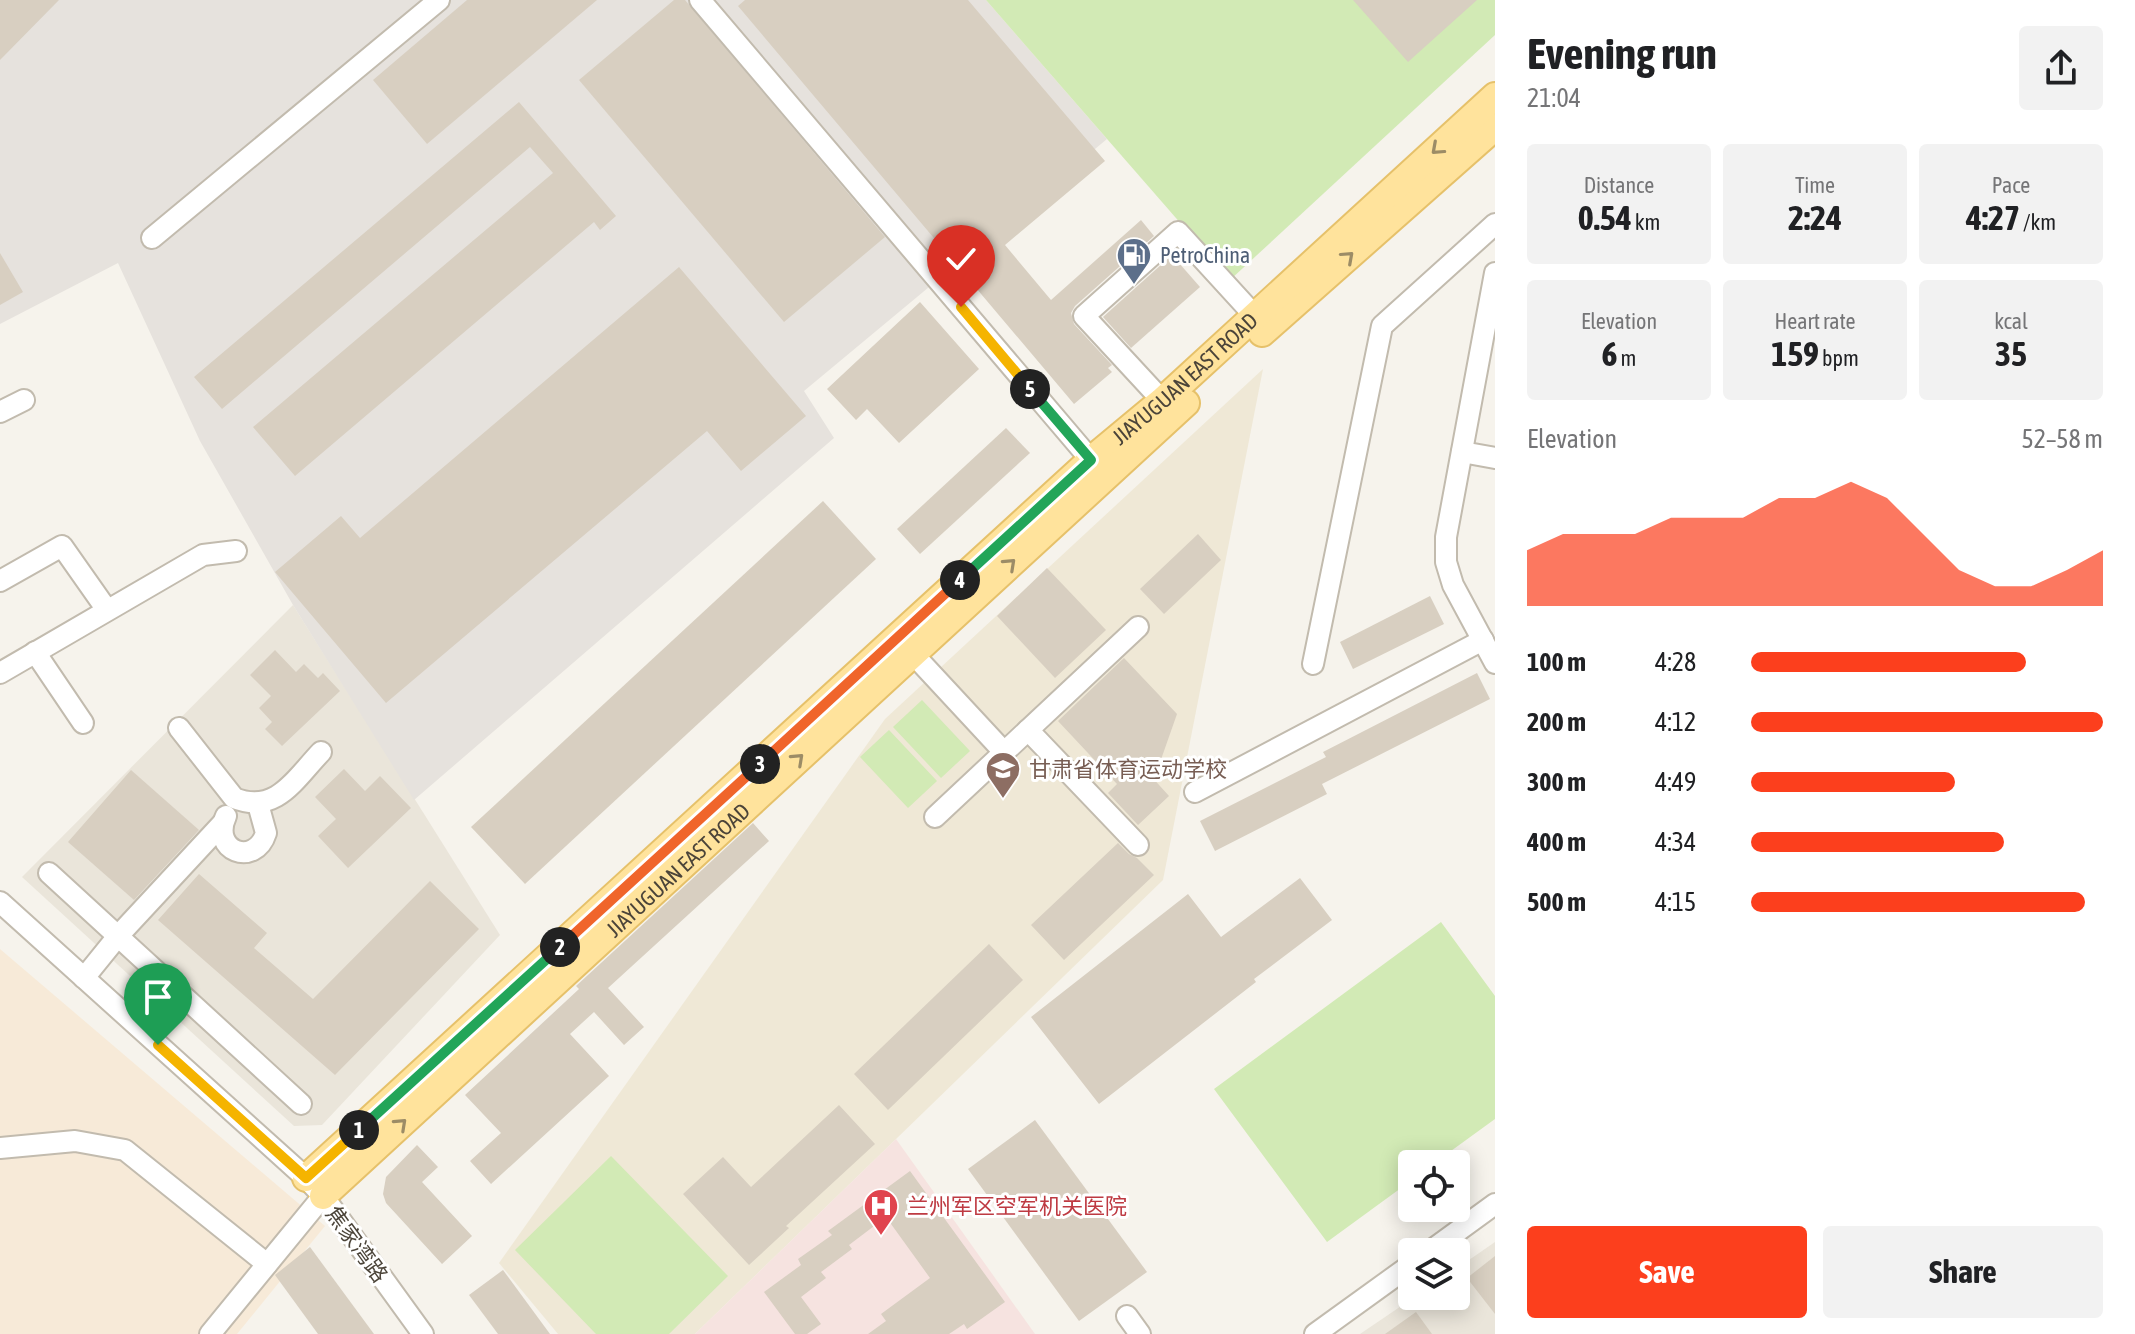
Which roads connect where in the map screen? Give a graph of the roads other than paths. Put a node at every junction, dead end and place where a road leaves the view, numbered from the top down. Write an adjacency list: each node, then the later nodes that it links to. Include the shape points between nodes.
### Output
1 (439, 0): 6 (street)
2 (700, 0): 14 (street)
3 (1495, 96): 8 (main road, JIAYUGUAN EAST ROAD, one-way to 8)
4 (1495, 127): 8 (main road, JIAYUGUAN EAST ROAD, one-way to 4)
5 (1495, 224): 23 (street, via 1382,326)
6 (152, 238)
7 (1495, 273): 12 (street)
8 (1261, 323): 10 (main road, JIAYUGUAN EAST ROAD); 10 (street, via 1178,232 1084,316)
9 (24, 400): 11 (street)
10 (1168, 407): 14 (main road, JIAYUGUAN EAST ROAD); 21 (main road, JIAYUGUAN EAST ROAD, one-way to 10)
11 (0, 412)
12 (1462, 452): 13 (street); 19 (street, via 1446,562)
13 (1495, 458)
14 (1091, 460): 42 (main road, JIAYUGUAN EAST ROAD)
15 (236, 551): 17 (street, via 203,555)
16 (0, 581): 17 (street, via 62,546)
17 (107, 610): 20 (street)
18 (1138, 627): 27 (street)
19 (1483, 640): 22 (street); 30 (street)
20 (35, 652): 24 (street); 25 (street)
21 (913, 654): 29 (street); 42 (main road, JIAYUGUAN EAST ROAD, one-way to 21)
22 (1495, 663)
23 (1313, 664)
24 (0, 673)
25 (83, 723)
26 (179, 728): 31 (street)
27 (1028, 730): 29 (street); 35 (street)
28 (321, 752): 32 (street, via 282,794)
29 (1004, 752): 33 (street)
30 (1195, 792)
31 (234, 798): 32 (street); 34 (street)
32 (258, 804): 34 (street, via 266,833 253,850 239,852 227,845)
33 (935, 817)
34 (222, 824): 38 (street)
35 (1138, 845)
36 (49, 873): 38 (street)
37 (0, 902): 39 (street, 焦家湾路)
38 (118, 936): 39 (street); 40 (street)
39 (84, 978): 42 (street, 焦家湾路)
40 (301, 1104)
41 (0, 1148): 45 (street, via 75,1141 125,1150)
42 (314, 1187): 45 (street); 49 (street, 焦家湾路)
43 (1495, 1204): 44 (street)
44 (1448, 1238)
45 (267, 1264): 48 (street)
46 (1398, 1274): 51 (street)
47 (1127, 1316): 50 (street)
48 (210, 1334)
49 (423, 1334)
50 (1140, 1334)
51 (1315, 1334)

